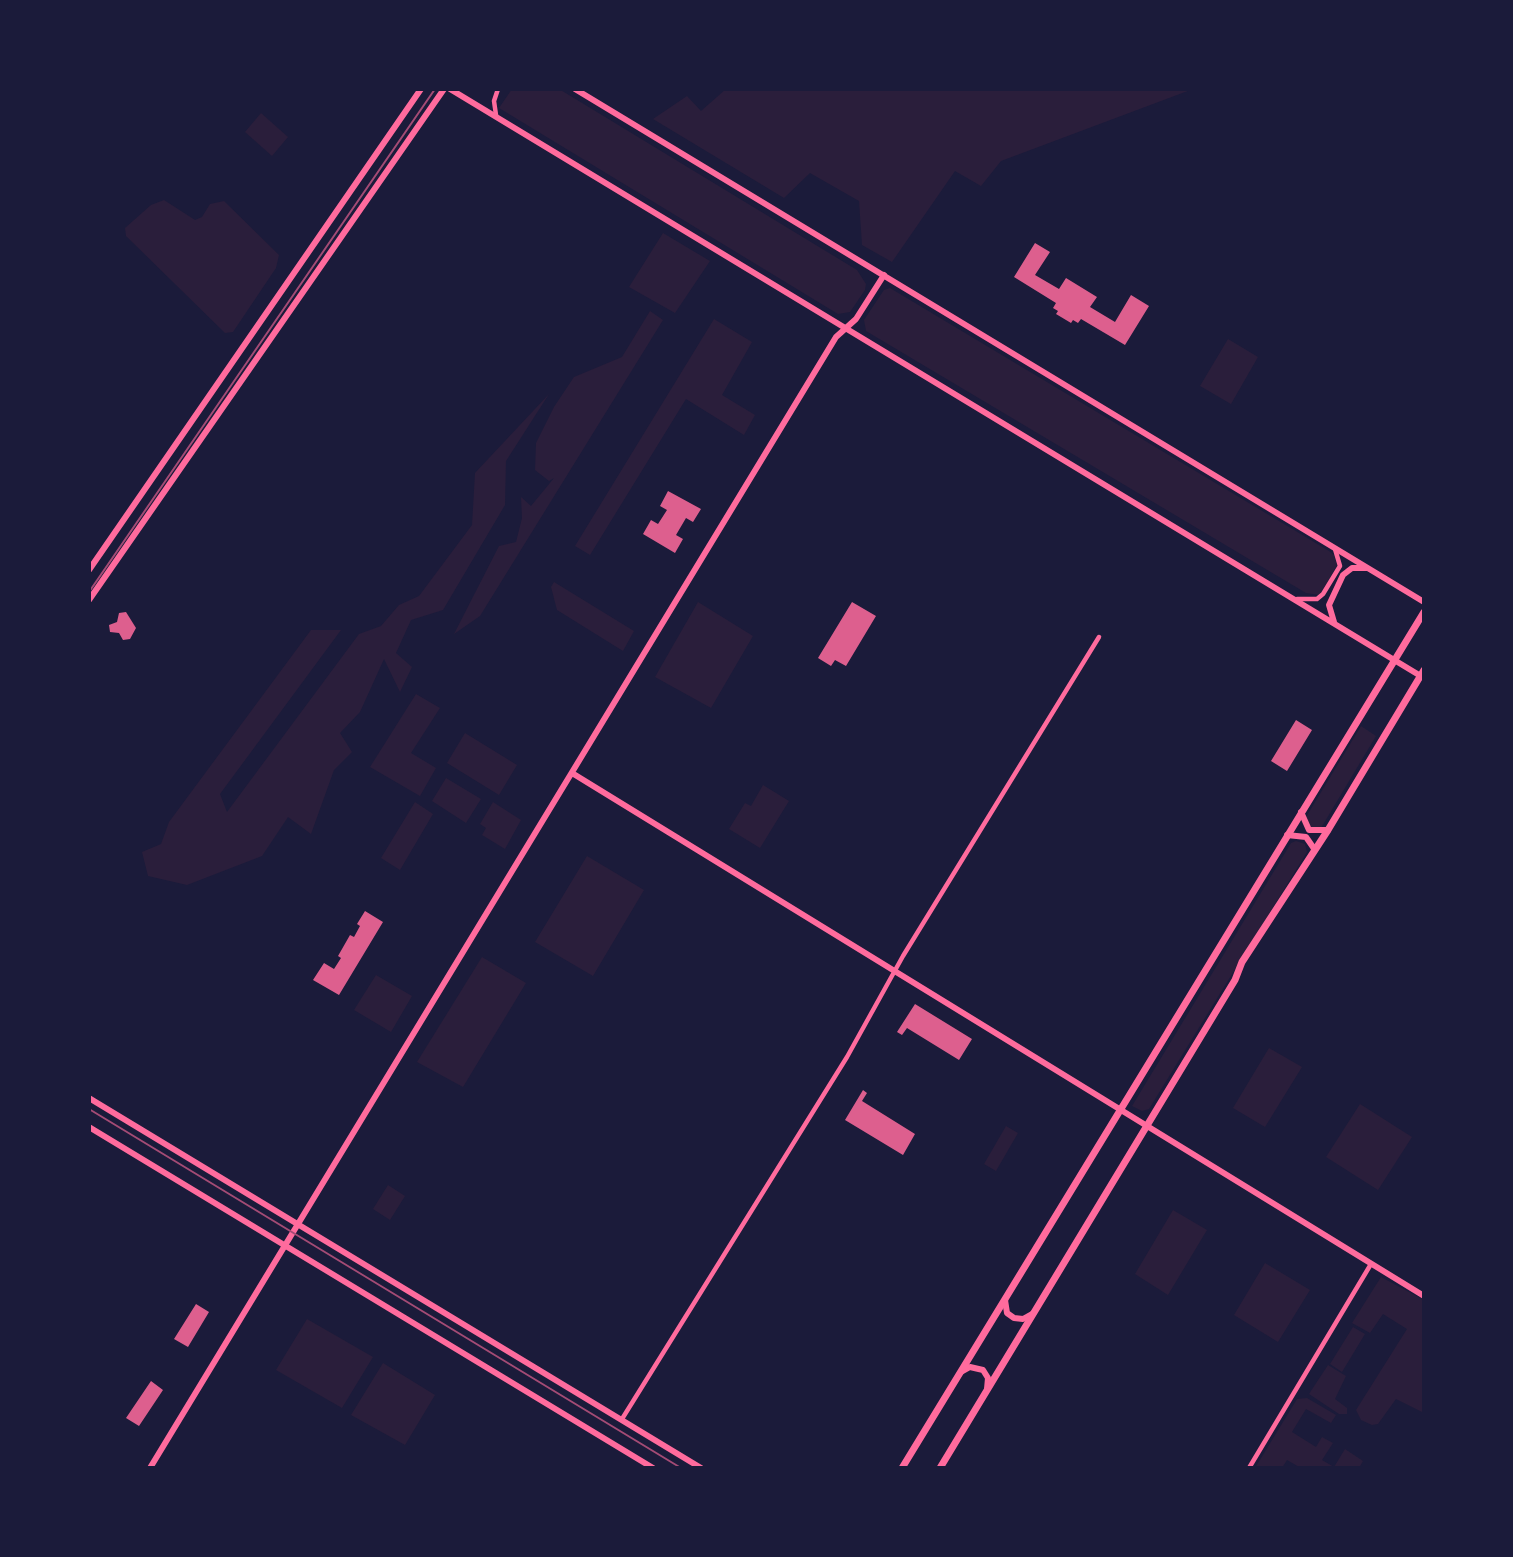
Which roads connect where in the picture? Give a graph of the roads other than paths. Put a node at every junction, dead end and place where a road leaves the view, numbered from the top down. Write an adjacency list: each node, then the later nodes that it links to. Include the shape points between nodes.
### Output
1 (421, 89): 11 (street)
2 (444, 89): 13 (street)
3 (450, 89): 6 (street)
4 (498, 89): 6 (street)
5 (575, 89): 7 (street)
6 (496, 117): 8 (street)
7 (884, 275): 8 (street); 9 (street)
8 (846, 328): 12 (street); 20 (street, via 831,345)
9 (1333, 547): 10 (street); 12 (street, via 1340,566 1324,594 1307,601)
10 (1368, 568): 14 (street); 16 (street, via 1347,571 1337,586 1329,605)
11 (89, 570)
12 (1293, 599): 16 (street)
13 (89, 600)
14 (1424, 602)
15 (1424, 612): 18 (main road)
16 (1335, 625): 18 (street)
17 (1099, 637): 25 (street)
18 (1395, 661): 19 (street); 21 (main road)
19 (1423, 675): 22 (main road)
20 (572, 773): 25 (street); 30 (street)
21 (1301, 812): 22 (street, via 1309,830); 23 (main road)
22 (1328, 830): 24 (main road)
23 (1287, 835): 24 (street, via 1306,837); 27 (main road)
24 (1315, 850): 28 (main road, via 1242,962)
25 (895, 972): 27 (street); 38 (street)
26 (89, 1098): 30 (street)
27 (1119, 1109): 28 (street); 33 (main road)
28 (1146, 1125): 32 (street); 35 (main road)
29 (89, 1127): 31 (street)
30 (299, 1223): 31 (street); 38 (street)
31 (285, 1244): 39 (street); 40 (street)
32 (1371, 1264): 34 (street); 44 (street)
33 (1007, 1295): 35 (street, via 1005,1308 1014,1318 1023,1319); 36 (main road)
34 (1424, 1296)
35 (1034, 1312): 37 (main road)
36 (959, 1374): 37 (street, via 970,1367 983,1370 989,1382); 42 (main road)
37 (986, 1391): 43 (main road)
38 (622, 1419): 41 (street)
39 (150, 1468)
40 (653, 1468)
41 (701, 1468)
42 (902, 1468)
43 (940, 1468)
44 (1249, 1468)

